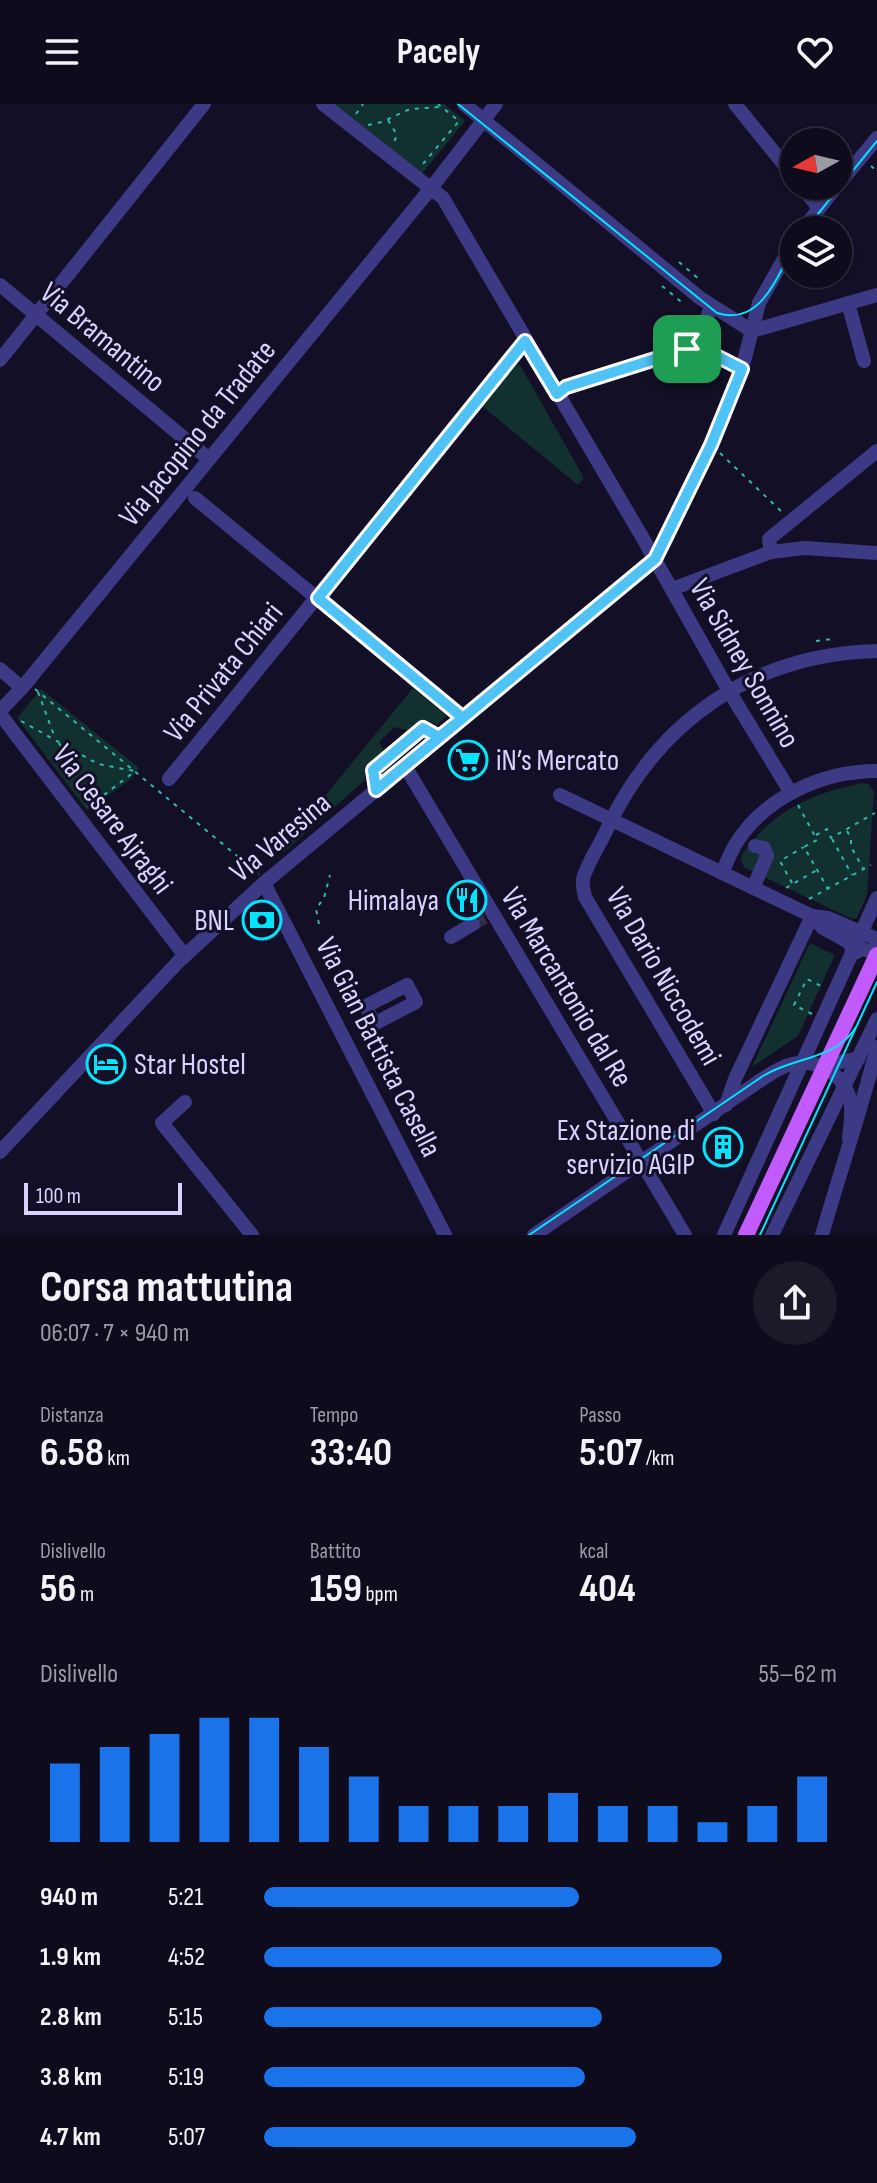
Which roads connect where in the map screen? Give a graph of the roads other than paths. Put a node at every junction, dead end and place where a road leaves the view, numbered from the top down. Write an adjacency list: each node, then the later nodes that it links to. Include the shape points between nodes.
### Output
1 (204, 104): 20 (street)
2 (323, 104): 10 (street)
3 (464, 104): 6 (street)
4 (496, 104): 6 (street, Via Jacopino da Tradate)
5 (735, 104): 8 (street)
6 (484, 119): 10 (street, Via Jacopino da Tradate); 19 (street)
7 (877, 138): 9 (street)
8 (780, 160)
9 (852, 169)
10 (432, 187): 22 (street, Via Sidney Sonnino); 29 (street, Via Jacopino da Tradate)
11 (812, 200): 13 (street)
12 (826, 200): 13 (street)
13 (819, 208): 14 (street)
14 (813, 216)
15 (780, 266): 21 (street, via 759,303)
16 (0, 285): 20 (street, Via Bramantino)
17 (877, 295): 18 (street)
18 (848, 303): 21 (street); 25 (street)
19 (711, 306): 21 (street); 23 (street)
20 (36, 315): 24 (street); 29 (street, Via Bramantino)
21 (752, 331): 26 (street)
22 (525, 341): 27 (street, Via Sidney Sonnino); 35 (street, Via Privata Chiari)
23 (697, 346): 26 (street); 27 (street)
24 (0, 360)
25 (864, 361)
26 (742, 369): 33 (street)
27 (557, 394): 33 (street, Via Sidney Sonnino)
28 (877, 451): 31 (street, via 769,539)
29 (209, 459): 38 (street, Via Jacopino da Tradate)
30 (195, 498): 35 (street, Via Privata Chiari)
31 (771, 552): 32 (street, via 805,548); 34 (street)
32 (877, 553)
33 (655, 559): 34 (street, Via Sidney Sonnino); 41 (street, Via Varesina)
34 (672, 589): 39 (street, Via Sidney Sonnino)
35 (318, 598): 41 (street, Via Privata Chiari); 45 (street, Via Privata Chiari)
36 (877, 651): 39 (street, Via Dario Niccodemi, via 807,659 772,669)
37 (0, 669): 38 (street)
38 (31, 689): 40 (street, Via Jacopino da Tradate)
39 (729, 691): 48 (street, Via Sidney Sonnino); 49 (street, Via Dario Niccodemi, via 681,727 637,777)
40 (0, 712): 62 (street, Via Cesare Ajraghi)
41 (460, 715): 42 (street, Via Varesina)
42 (439, 737): 43 (street, Via Varesina); 46 (street, via 423,728 373,770)
43 (405, 766): 46 (street, Via Varesina); 56 (street, Via Marcantonio dal Re)
44 (877, 771): 48 (street, via 828,776)
45 (169, 779)
46 (376, 790): 52 (street, Via Varesina)
47 (560, 795): 49 (street)
48 (794, 798): 51 (street, via 753,821)
49 (612, 820): 51 (street); 72 (street, Via Dario Niccodemi, via 583,880 585,897)
50 (755, 846): 53 (street, via 764,848 767,856)
51 (722, 873): 53 (street)
52 (262, 879): 62 (street, Via Varesina); 77 (street, Via Gian Battista Casella)
53 (753, 888): 55 (street)
54 (877, 898): 57 (street)
55 (812, 916): 57 (street); 60 (street, via 850,943); 72 (street)
56 (483, 918): 58 (street); 75 (street, Via Marcantonio dal Re)
57 (862, 933): 59 (street); 60 (street)
58 (451, 937)
59 (877, 939)
60 (853, 954): 61 (street, via 862,949); 66 (street)
61 (877, 954): 67 (main road)
62 (185, 956): 74 (street, Via Varesina)
63 (877, 1019): 65 (street)
64 (877, 1047): 73 (street)
65 (859, 1058): 67 (street); 69 (street)
66 (803, 1063): 67 (street); 68 (street, via 778,1069); 70 (street)
67 (823, 1066): 69 (street); 81 (main road)
68 (758, 1082): 70 (street, via 780,1088); 72 (street)
69 (844, 1087): 73 (street, via 851,1108); 82 (street)
70 (787, 1101): 80 (street)
71 (185, 1102): 76 (street, via 162,1123)
72 (720, 1110): 75 (street)
73 (849, 1138): 83 (street)
74 (0, 1152)
75 (641, 1162): 78 (street); 79 (street, Via Marcantonio dal Re)
76 (252, 1235)
77 (445, 1235)
78 (534, 1235)
79 (685, 1235)
80 (724, 1235)
81 (746, 1235)
82 (772, 1235)
83 (822, 1235)

